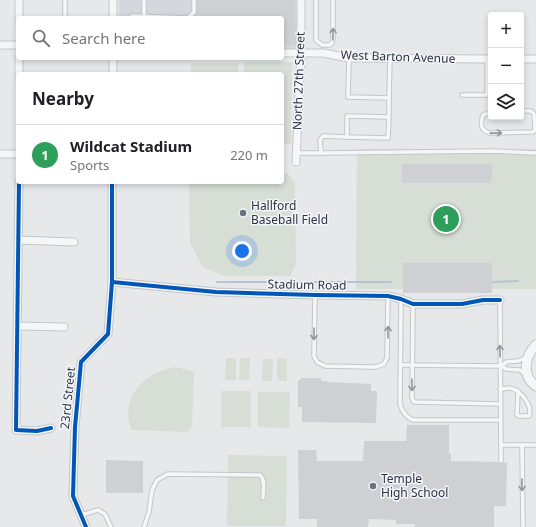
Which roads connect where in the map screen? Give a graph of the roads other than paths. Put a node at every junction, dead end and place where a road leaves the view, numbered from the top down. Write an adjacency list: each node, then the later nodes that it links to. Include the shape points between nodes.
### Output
1 (19, 0): 9 (street)
2 (65, 0): 10 (lane)
3 (113, 0): 11 (street)
4 (144, 0): 13 (lane)
5 (194, 0): 14 (lane, via 194,12)
6 (301, 0): 18 (street, North 27th Street)
7 (316, 0): 8 (lane, one-way to 8, via 316,40 322,45 332,43)
8 (333, 0)
9 (19, 16)
10 (65, 16)
11 (113, 16)
12 (132, 16): 13 (lane)
13 (144, 16)
14 (190, 16)
15 (0, 45): 16 (street)
16 (16, 45)
17 (284, 52): 18 (street, West Barton Avenue)
18 (300, 53): 19 (street, West Barton Avenue, via 323,53); 36 (street, North 27th Street)
19 (349, 58): 20 (street, West Barton Avenue); 30 (lane, via 348,97)
20 (390, 59): 21 (street, West Barton Avenue); 30 (lane)
21 (488, 59)
22 (524, 59): 23 (street)
23 (536, 59)
24 (19, 60): 26 (street)
25 (113, 60): 27 (street)
26 (19, 72)
27 (113, 72)
28 (488, 77): 29 (lane, via 487,95)
29 (462, 95)
30 (389, 98): 33 (lane)
31 (524, 111): 34 (lane, via 533,112)
32 (488, 113): 34 (lane, one-way to 34, via 483,115 481,127 490,133 533,132)
33 (389, 117): 35 (lane, via 388,138); 35 (lane, via 347,116)
34 (535, 122)
35 (347, 137): 37 (lane, via 323,136 320,140)
36 (297, 153): 37 (lane); 41 (street, North 27th Street)
37 (321, 153): 38 (lane)
38 (536, 153)
39 (0, 154): 40 (street)
40 (16, 154)
41 (296, 162)
42 (19, 184): 44 (street)
43 (112, 184): 46 (street, 23rd Street)
44 (18, 240): 45 (street); 52 (street)
45 (74, 242)
46 (112, 282): 47 (street, Stadium Road, via 216,292); 71 (street, 23rd Street, via 108,334 81,362 74,427 73,496)
47 (315, 295): 48 (street, Stadium Road); 48 (lane, one-way to 48, via 314,356 317,362 325,366 369,367 384,364 387,358)
48 (388, 296): 49 (street, Stadium Road)
49 (401, 298): 51 (street, Stadium Road); 56 (lane)
50 (500, 300): 51 (street, Stadium Road, via 462,304); 58 (lane, one-way to 50)
51 (413, 304): 57 (lane)
52 (18, 326): 53 (street); 65 (street, via 16,430 37,431)
53 (64, 327)
54 (536, 345): 55 (street)
55 (528, 356): 58 (lane, via 522,360 506,362); 59 (street)
56 (401, 365): 57 (lane); 64 (lane, via 400,404 406,417 413,420)
57 (412, 365): 58 (lane); 63 (lane, one-way to 63, via 414,402)
58 (501, 366): 59 (lane, via 520,370); 61 (lane)
59 (528, 377): 60 (street)
60 (536, 386)
61 (500, 389): 62 (lane, via 511,388); 63 (lane)
62 (518, 391): 62 (lane, via 527,401 529,416 517,415)
63 (500, 404): 64 (lane)
64 (500, 420): 66 (lane)
65 (51, 428)
66 (501, 445): 68 (lane); 69 (lane)
67 (536, 445): 68 (lane)
68 (522, 446): 75 (lane, one-way to 75)
69 (501, 460)
70 (263, 498): 74 (lane, via 264,480 260,475 168,474 157,480 152,490 150,512)
71 (81, 515): 72 (street, 23rd Street); 73 (lane, via 98,510 105,514)
72 (86, 527)
73 (111, 527)
74 (144, 527)
75 (523, 527)

